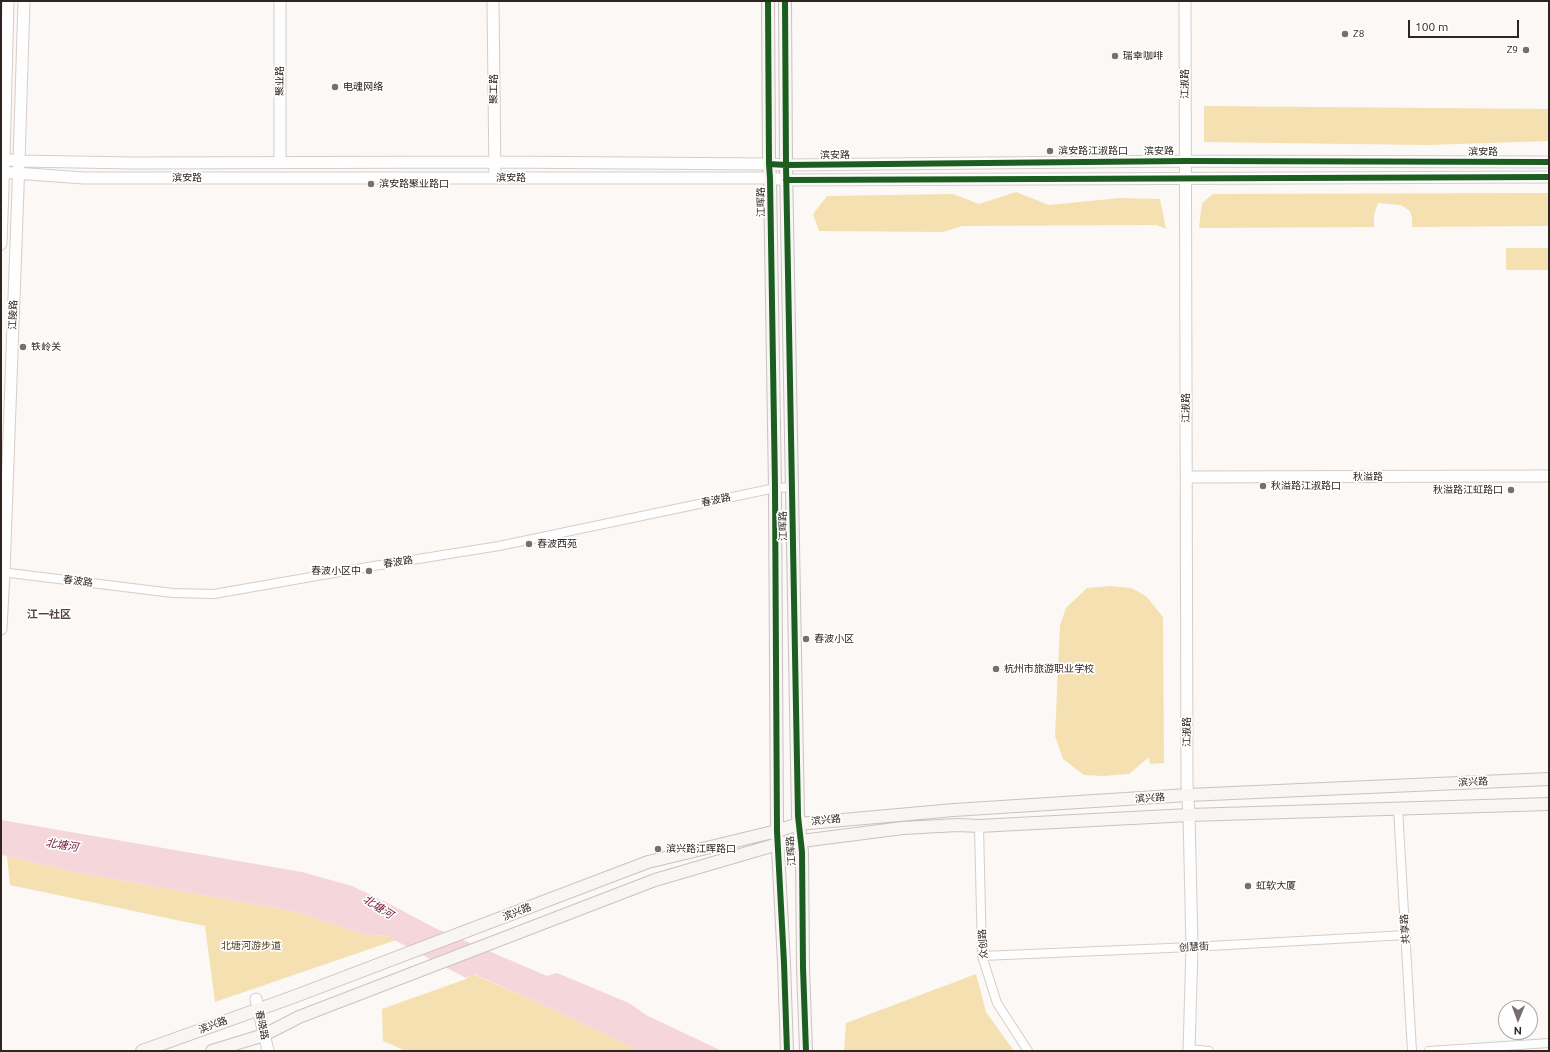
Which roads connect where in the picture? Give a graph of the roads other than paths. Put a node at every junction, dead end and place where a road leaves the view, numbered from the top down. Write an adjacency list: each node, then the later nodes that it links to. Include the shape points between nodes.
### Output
1 (8, 1): 8 (main road)
2 (24, 1): 9 (main road, 江陵路)
3 (280, 1): 11 (main road, 聚业路)
4 (493, 1): 12 (main road, 聚工路)
5 (768, 1): 14 (main road, 江晖路)
6 (785, 1): 15 (main road, 江晖路)
7 (1185, 1): 10 (main road, 江淑路)
8 (3, 159): 9 (main road, 滨安路); 16 (main road)
9 (19, 161): 11 (main road, 滨安路); 17 (main road, 江陵路)
10 (1185, 161): 13 (main road, 滨安路); 15 (main road, 滨安路); 20 (main road, 江淑路)
11 (280, 162): 12 (main road, 滨安路)
12 (495, 162): 14 (main road, 滨安路); 18 (main road, 聚工路)
13 (1549, 162)
14 (769, 164): 15 (main road, 滨安路); 19 (main road, 江晖路)
15 (786, 165): 22 (main road, 江晖路)
16 (2, 172): 17 (main road, 滨安路); 23 (main road)
17 (18, 174): 18 (main road, 滨安路, via 84,178); 28 (main road, 江陵路)
18 (495, 178): 19 (main road, 滨安路)
19 (770, 178): 22 (main road, 滨安路); 27 (main road, 江晖路)
20 (1186, 178): 21 (main road, 滨安路); 22 (main road, 滨安路); 25 (main road, 江淑路)
21 (1549, 178)
22 (786, 180): 26 (main road, 江晖路)
23 (1, 244)
24 (1549, 476): 25 (main road, 秋溢路)
25 (1187, 478): 31 (main road, 江淑路)
26 (792, 487): 27 (street, 春波路); 35 (main road, 江晖路)
27 (775, 488): 28 (street, 春波路, via 499,546 214,594 173,593); 37 (main road, 江晖路)
28 (3, 572): 29 (main road, 江陵路)
29 (1, 629)
30 (1549, 779): 31 (main road, 滨兴路)
31 (1188, 795): 34 (main road, 江淑路); 35 (main road, 滨兴路, via 954,810)
32 (1549, 804): 33 (main road, 滨兴路)
33 (1398, 808): 34 (main road, 滨兴路); 40 (street, 共享路)
34 (1189, 815): 36 (main road, 滨兴路); 41 (main road, 江淑路)
35 (798, 824): 37 (main road, 滨兴路); 38 (main road, 江晖路)
36 (979, 826): 38 (main road, 滨兴路, via 903,828); 42 (street, 众创路)
37 (777, 831): 39 (main road, 江晖路); 43 (main road, 滨兴路, via 648,862 293,997)
38 (801, 841): 39 (main road, 滨兴路); 51 (main road, 江晖路)
39 (778, 844): 44 (main road, 滨兴路, via 655,880 299,1017); 50 (main road, 江晖路)
40 (1406, 934): 41 (street, 创慧街); 54 (street, 共享路)
41 (1192, 947): 42 (street, 创慧街); 46 (main road, 江淑路)
42 (982, 956): 52 (street, 众创路, via 997,1003)
43 (257, 1004): 44 (main road, 春晓路); 47 (main road, 滨兴路)
44 (264, 1035): 48 (main road, 滨兴路); 49 (main road, 春晓路)
45 (1549, 1043): 55 (street)
46 (1189, 1050): 53 (street)
47 (142, 1051)
48 (212, 1051)
49 (268, 1051)
50 (787, 1051)
51 (806, 1051)
52 (1028, 1051)
53 (1209, 1051)
54 (1412, 1051)
55 (1429, 1051)

